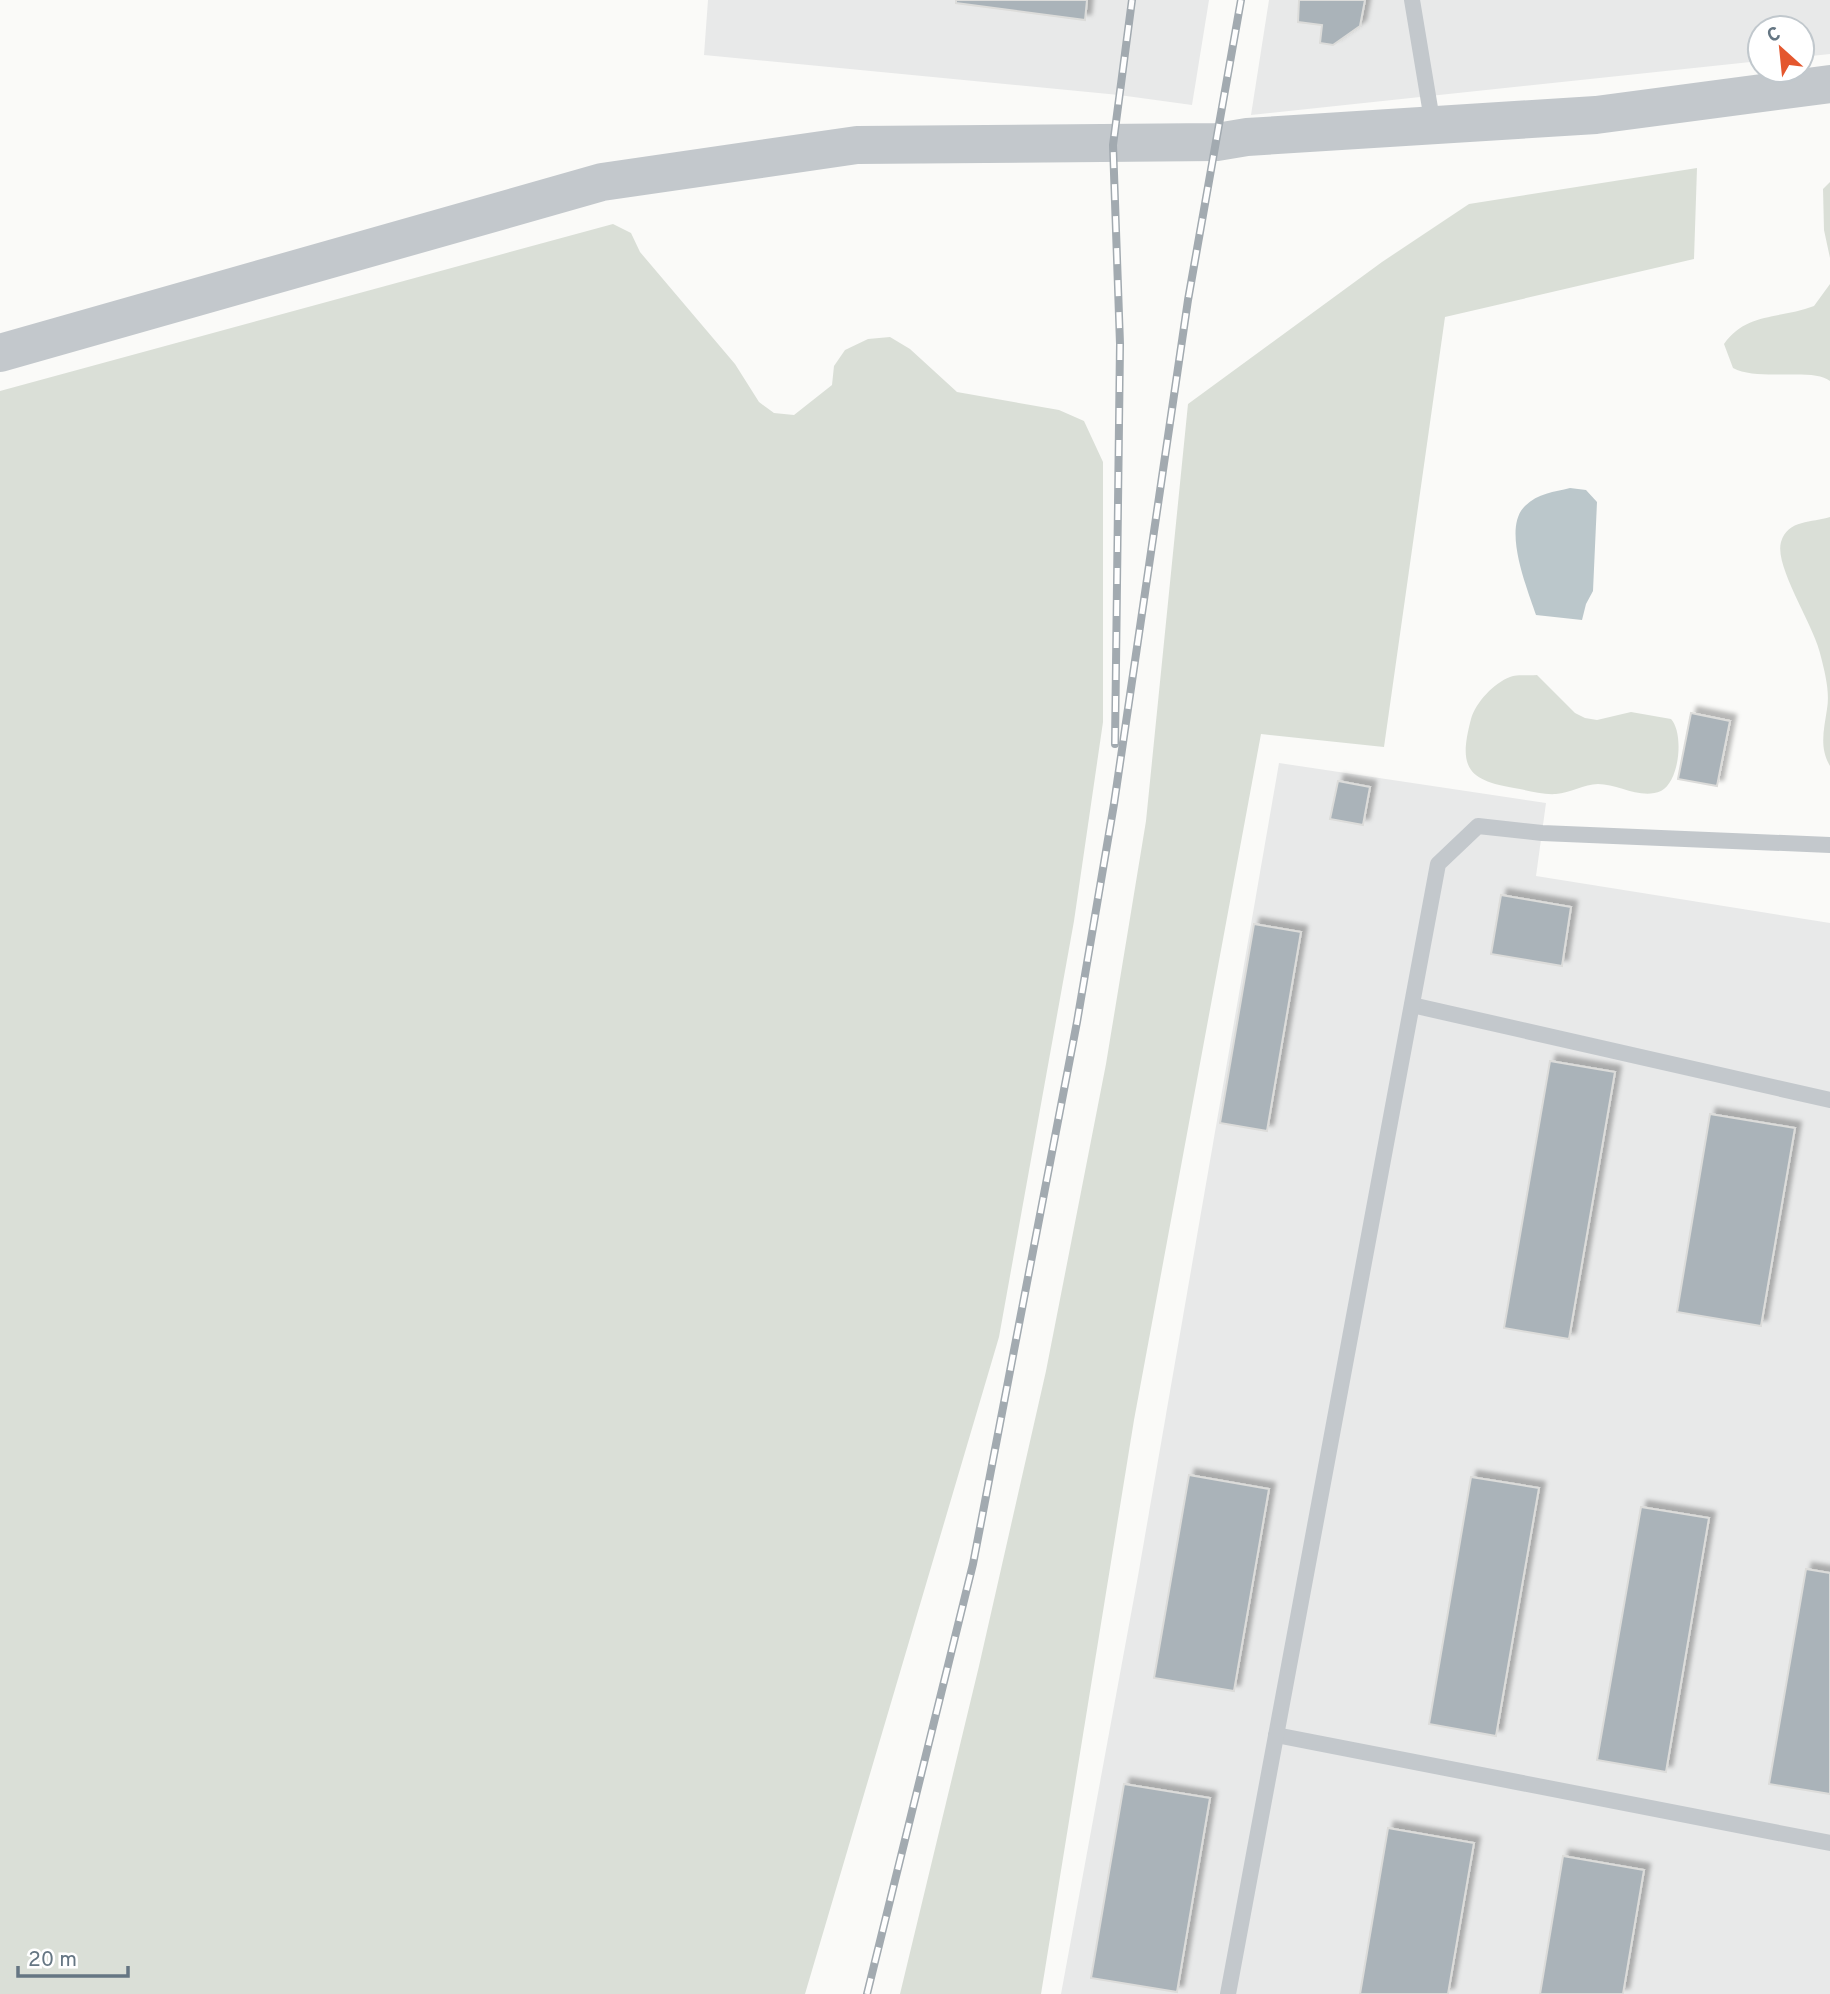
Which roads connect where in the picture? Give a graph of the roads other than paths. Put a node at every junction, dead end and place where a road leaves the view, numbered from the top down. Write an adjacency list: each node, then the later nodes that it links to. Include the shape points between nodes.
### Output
1 (1412, 0): 3 (lane)
2 (1830, 84): 3 (street, via 1596,116)
3 (1433, 126): 4 (street, via 1216,142 857,145 602,182)
4 (0, 354)
5 (1830, 845): 6 (lane, via 1542,833 1478,826 1438,864)
6 (1412, 1005): 7 (lane); 8 (lane)
7 (1830, 1100)
8 (1276, 1735): 9 (lane); 10 (lane)
9 (1830, 1843)
10 (1228, 1994)

